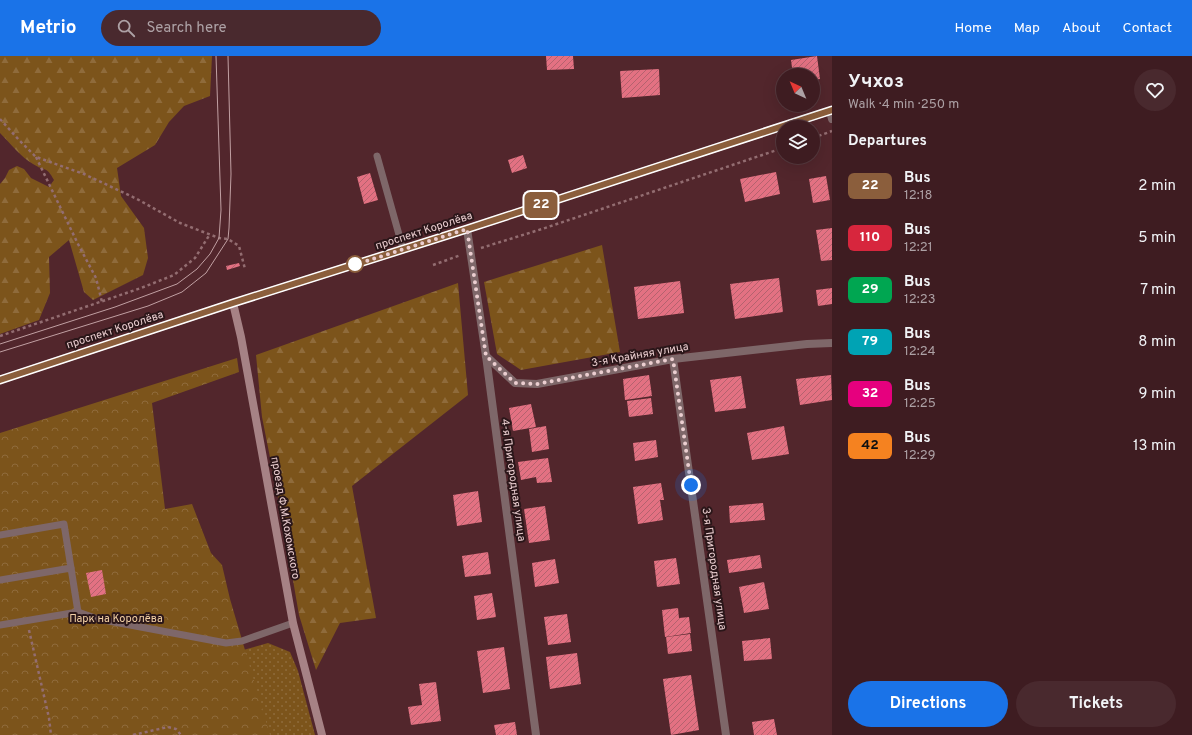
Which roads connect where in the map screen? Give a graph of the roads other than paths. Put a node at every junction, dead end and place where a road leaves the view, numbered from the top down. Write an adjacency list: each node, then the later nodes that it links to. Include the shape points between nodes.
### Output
1 (831, 113): 3 (main road, проспект Королёва)
2 (377, 156): 4 (lane)
3 (467, 229): 4 (main road, проспект Королёва); 7 (street, 4-я Пригородная улица)
4 (403, 249): 5 (main road, проспект Королёва)
5 (233, 303): 9 (main road, проспект Королёва); 14 (main road, проезд Ф.М.Кохомского)
6 (832, 343): 8 (street, 3-я Крайняя улица)
7 (486, 356): 8 (street, 3-я Крайняя улица, via 515,383 537,384); 17 (street, 4-я Пригородная улица)
8 (673, 359): 18 (street, 3-я Пригородная улица)
9 (0, 380)
10 (0, 535): 11 (lane, via 64,524)
11 (71, 568): 12 (lane); 13 (lane)
12 (0, 580)
13 (78, 612): 14 (lane, via 98,619 226,643 242,641); 15 (lane)
14 (293, 624): 16 (main road, проезд Ф.М.Кохомского)
15 (0, 625)
16 (322, 735)
17 (536, 735)
18 (726, 735)

